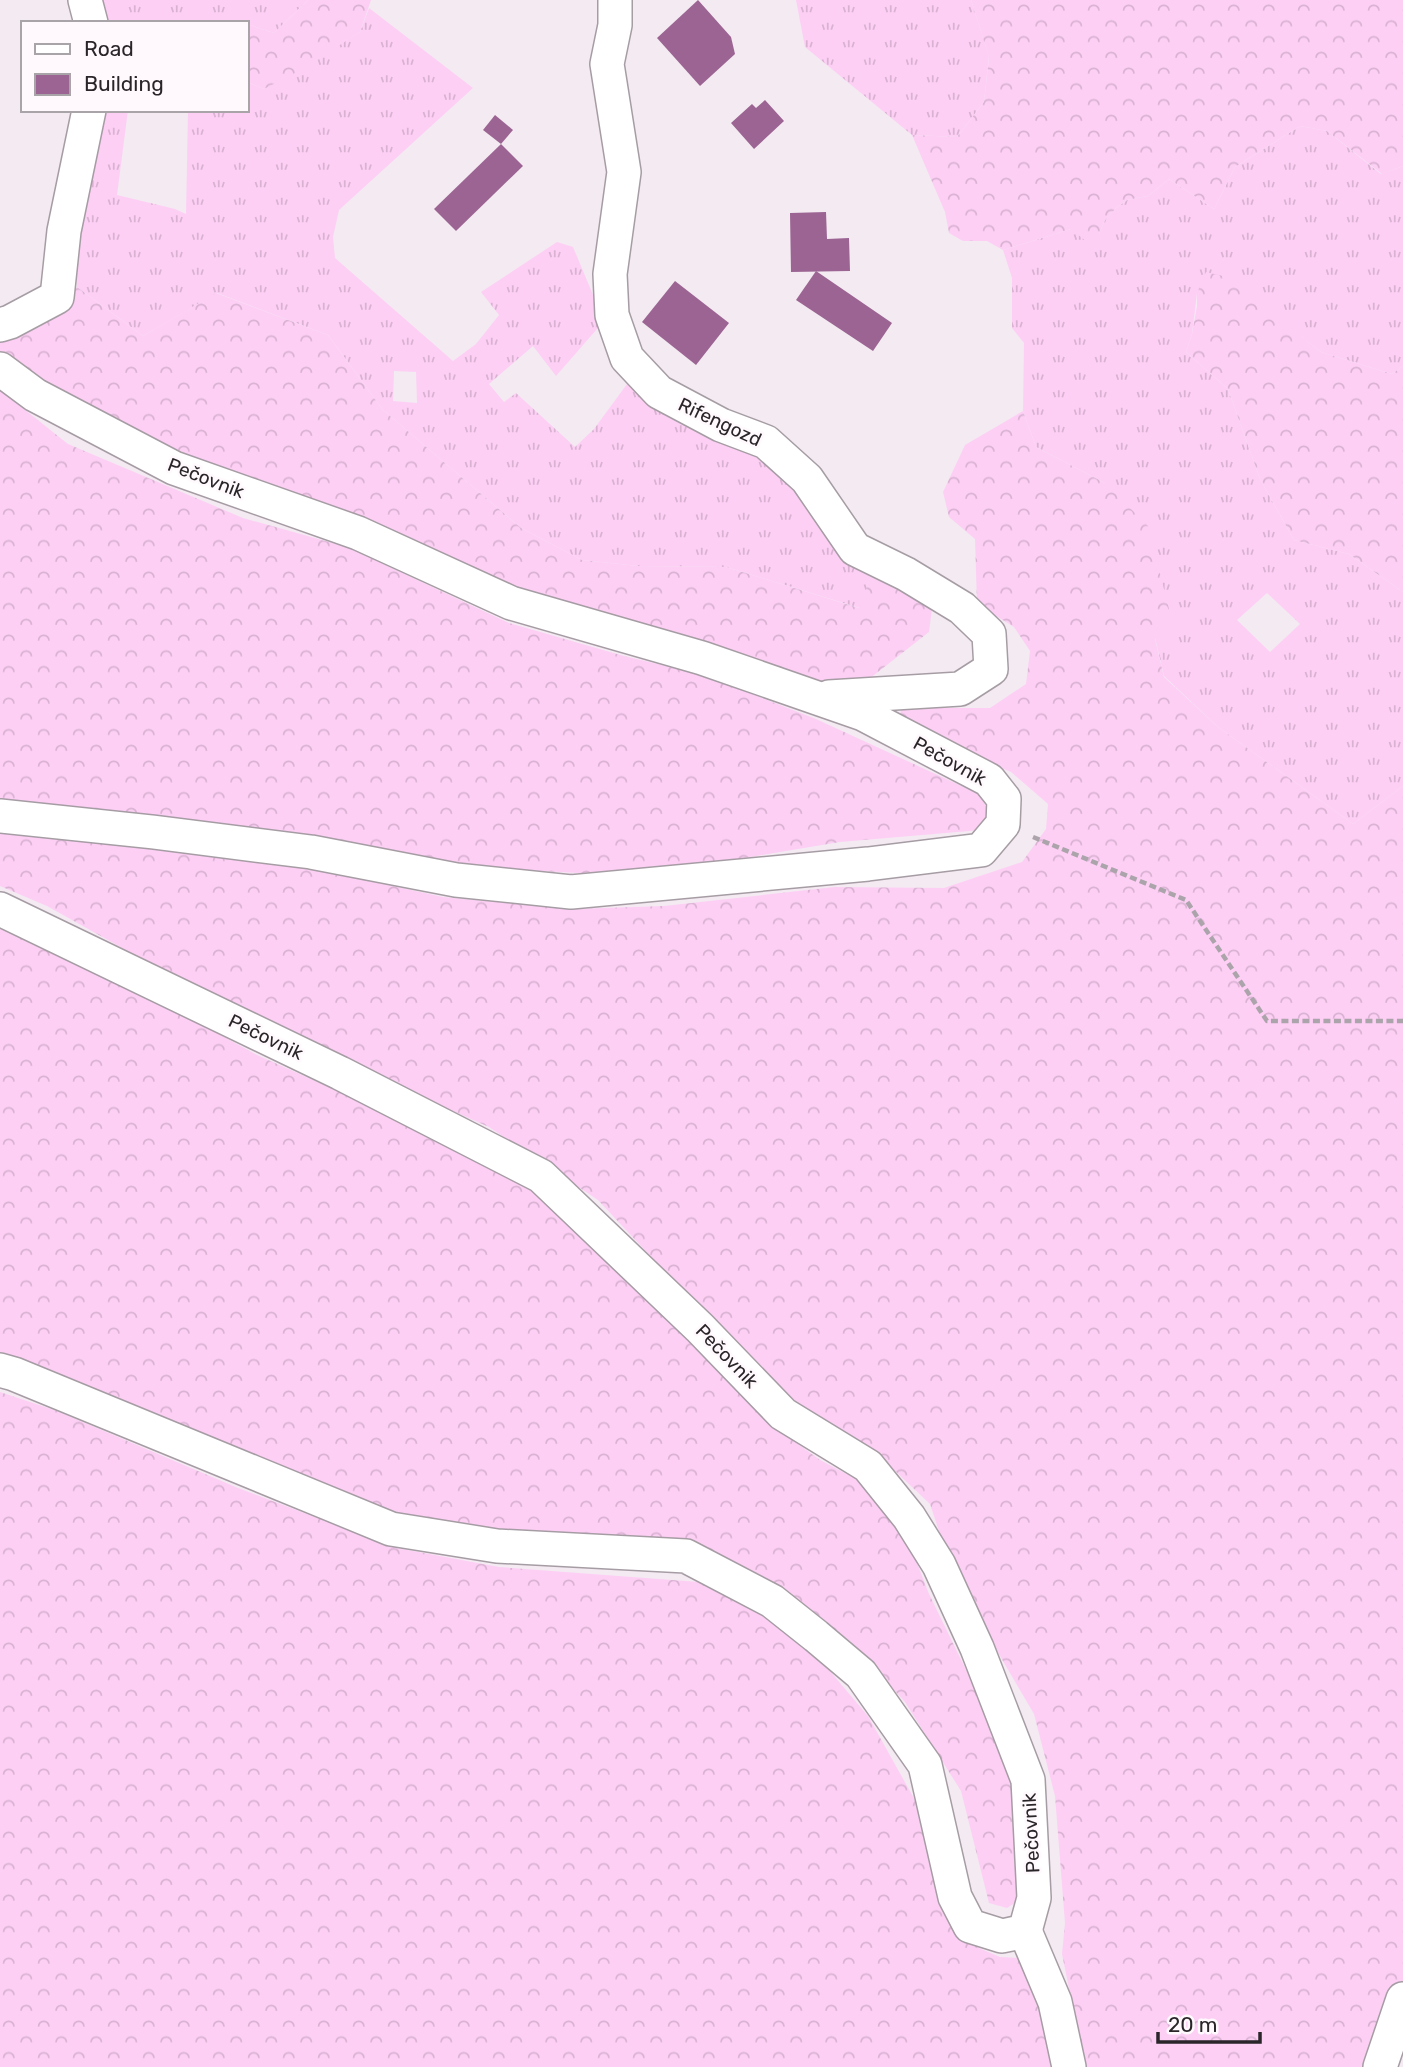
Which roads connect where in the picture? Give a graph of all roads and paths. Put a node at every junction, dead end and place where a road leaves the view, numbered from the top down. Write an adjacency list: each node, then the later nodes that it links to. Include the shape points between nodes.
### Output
1 (85, 0): 3 (street)
2 (615, 0): 7 (street, Rifengozd, via 607,64 624,172 610,274 612,315 627,358 659,392 721,425 766,442 807,479 855,549 962,608 989,634 991,668 960,689)
3 (90, 21)
4 (89, 112): 5 (street, via 64,231 57,297)
5 (0, 325)
6 (0, 369): 7 (street, Pečovnik, via 35,395 174,468 358,533 511,603 702,658)
7 (820, 698): 9 (street, Pečovnik, via 863,714 989,780 1004,799)
8 (0, 816): 9 (street, via 311,852 456,880 571,892 981,850)
9 (1003, 824): 11 (path, via 1186,900 1267,1021)
10 (0, 909): 13 (street, Pečovnik, via 541,1176 783,1414 868,1466 909,1517 939,1565 1028,1780 1034,1898)
11 (1403, 1021)
12 (0, 1370): 13 (street, via 391,1529 497,1546 686,1556 772,1601 861,1674 925,1765 955,1897 970,1926 1002,1936)
13 (1025, 1931): 15 (street, via 1055,2002)
14 (1403, 1999): 16 (street)
15 (1069, 2067)
16 (1380, 2067)

